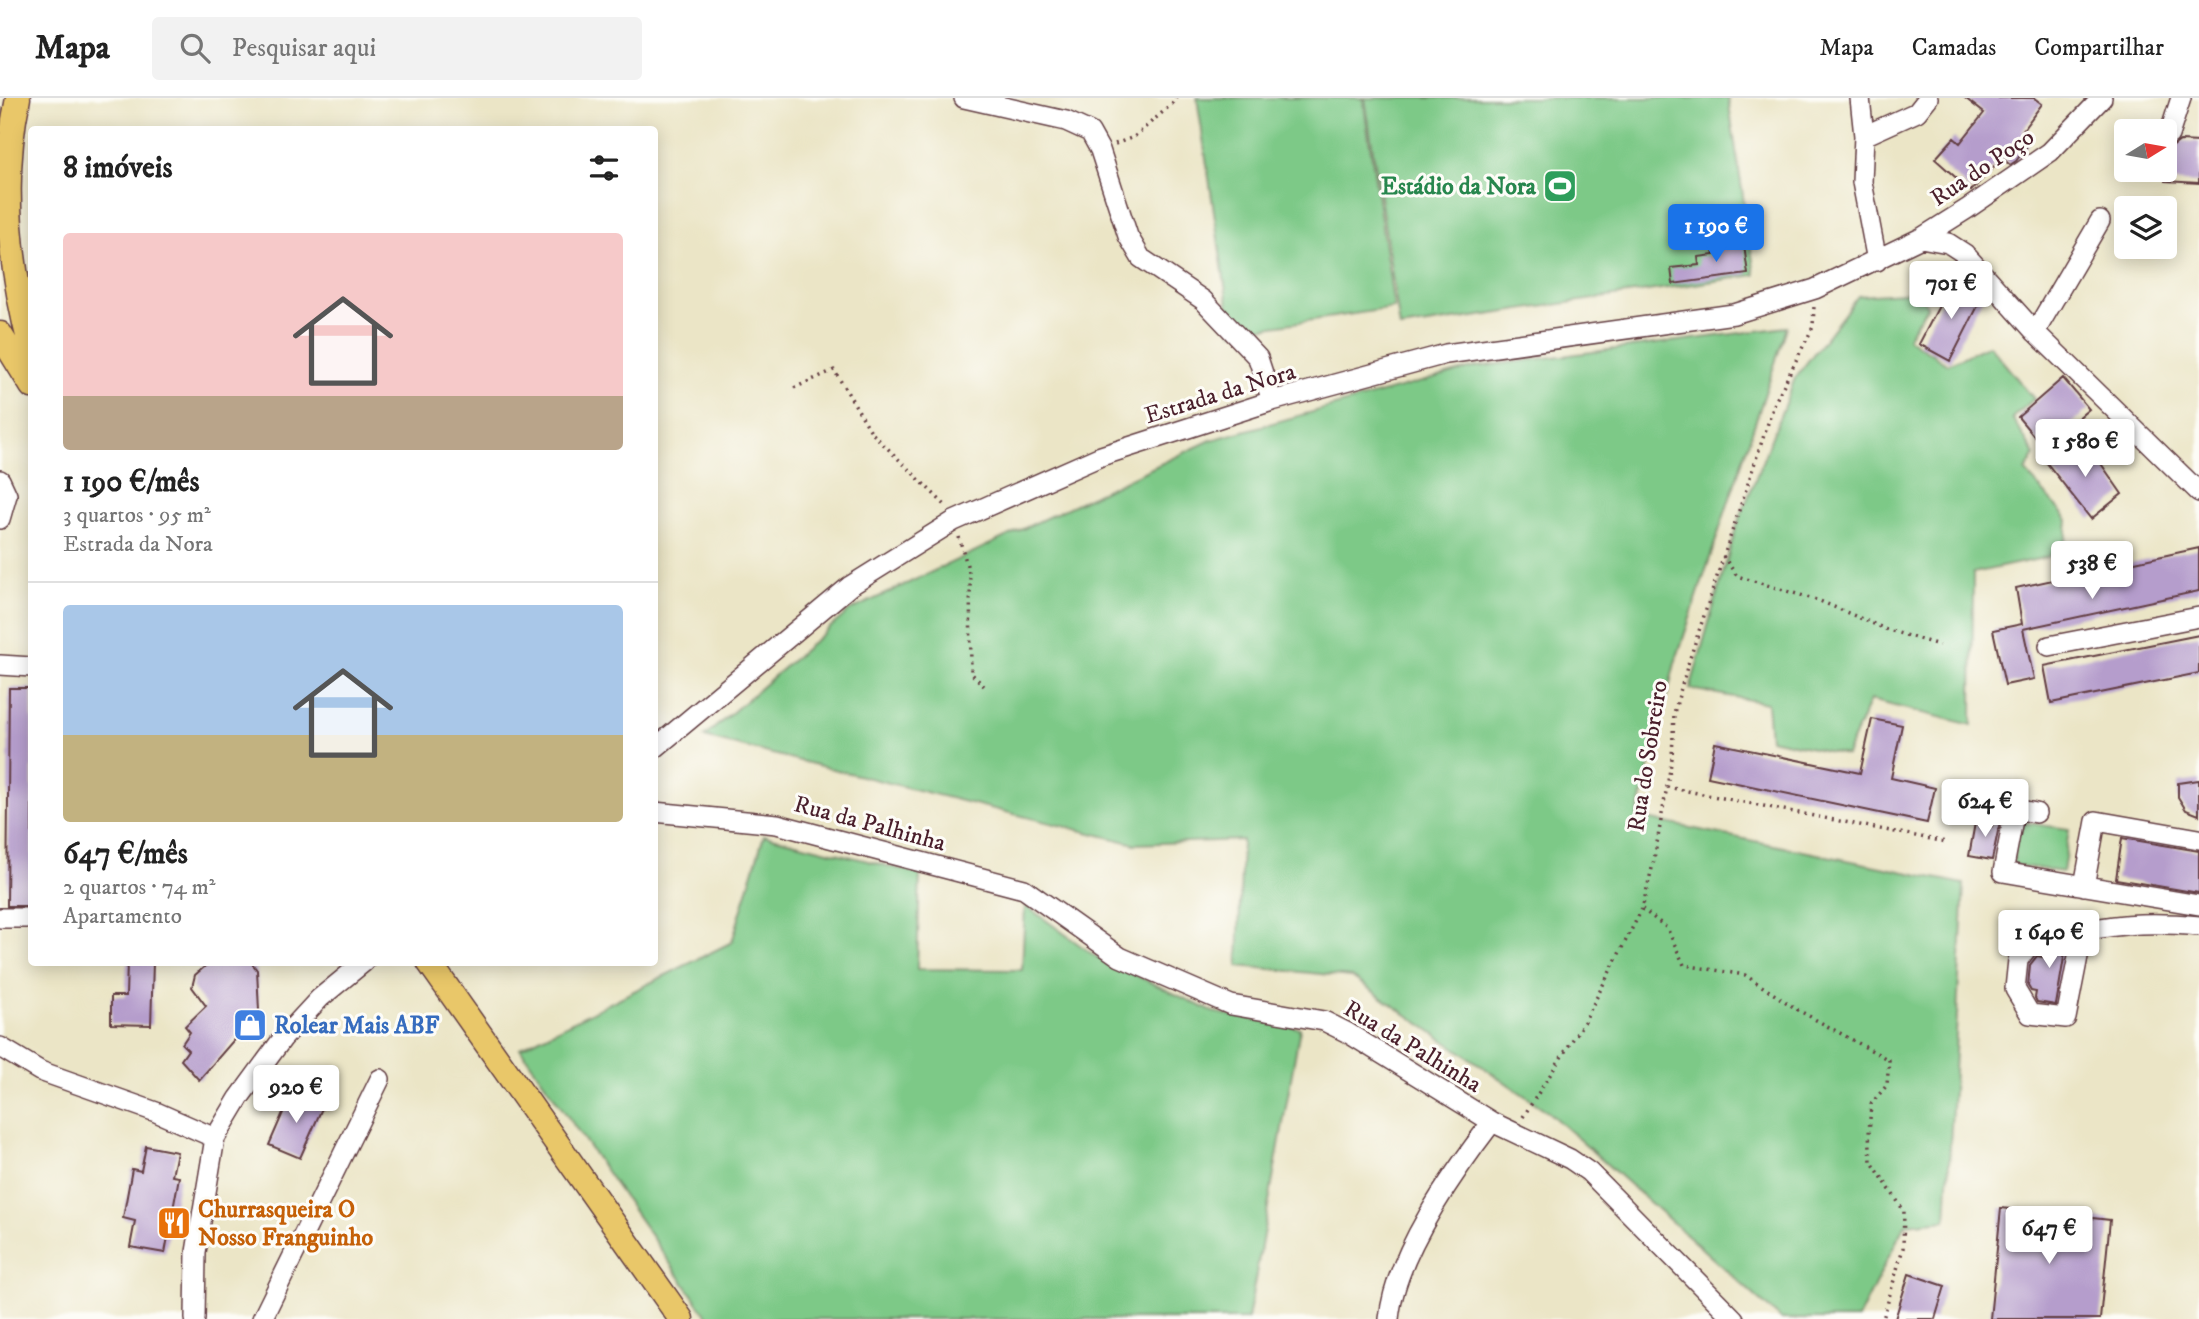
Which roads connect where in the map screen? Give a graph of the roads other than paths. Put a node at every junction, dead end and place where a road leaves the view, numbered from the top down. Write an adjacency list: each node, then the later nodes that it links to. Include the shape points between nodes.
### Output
1 (18, 98): 17 (main road, via 6,153 3,196 13,277)
2 (964, 98): 20 (street, via 1066,121 1090,132 1128,236 1141,258 1203,300 1258,358)
3 (1860, 98): 8 (street)
4 (1927, 98): 8 (street, via 1917,111)
5 (2102, 98): 9 (street, Rua do Poço, via 2050,152)
6 (2181, 98): 7 (street)
7 (2174, 119)
8 (1864, 136): 13 (street, via 1862,182)
9 (1967, 209): 11 (street, Rua do Poço); 12 (street, via 1962,236)
10 (2100, 220): 15 (street)
11 (1921, 238): 12 (street, via 1948,243); 13 (street, Rua do Poço)
12 (1965, 254): 15 (street)
13 (1877, 261): 20 (street, Estrada da Nora, via 1815,289 1734,314 1446,354)
14 (0, 302): 18 (main road)
15 (2035, 332): 22 (street)
16 (0, 334): 19 (main road)
17 (28, 338)
18 (28, 348)
19 (28, 380)
20 (1272, 401): 28 (street, Estrada da Nora, via 1101,456 954,521 850,586)
21 (0, 480): 23 (street, via 8,495)
22 (2199, 492)
23 (0, 519)
24 (2199, 617): 25 (street)
25 (2049, 646)
26 (0, 665): 27 (street)
27 (28, 667)
28 (658, 746)
29 (658, 812): 42 (street, Rua da Palhinha, via 777,824 1024,889 1120,957 1231,1005 1324,1021)
30 (2036, 813): 32 (street, via 2015,809 2003,872)
31 (2199, 839): 32 (street, via 2096,821)
32 (2084, 886): 33 (street)
33 (2199, 905)
34 (0, 918): 35 (street)
35 (28, 918)
36 (2199, 926): 37 (street, via 2154,922)
37 (2083, 931): 37 (street, via 2066,1018 2030,1014 2015,989 2018,960 2049,919 2080,923)
38 (359, 966): 43 (street, via 320,998 283,1038)
39 (433, 966): 46 (main road)
40 (0, 1047): 43 (street, via 40,1071)
41 (380, 1079): 45 (street)
42 (1492, 1122): 47 (street, via 1455,1170 1405,1261); 48 (street, Rua da Palhinha, via 1589,1172)
43 (215, 1138): 44 (street, via 196,1252)
44 (195, 1319)
45 (262, 1319)
46 (681, 1319)
47 (1389, 1319)
48 (1734, 1319)

